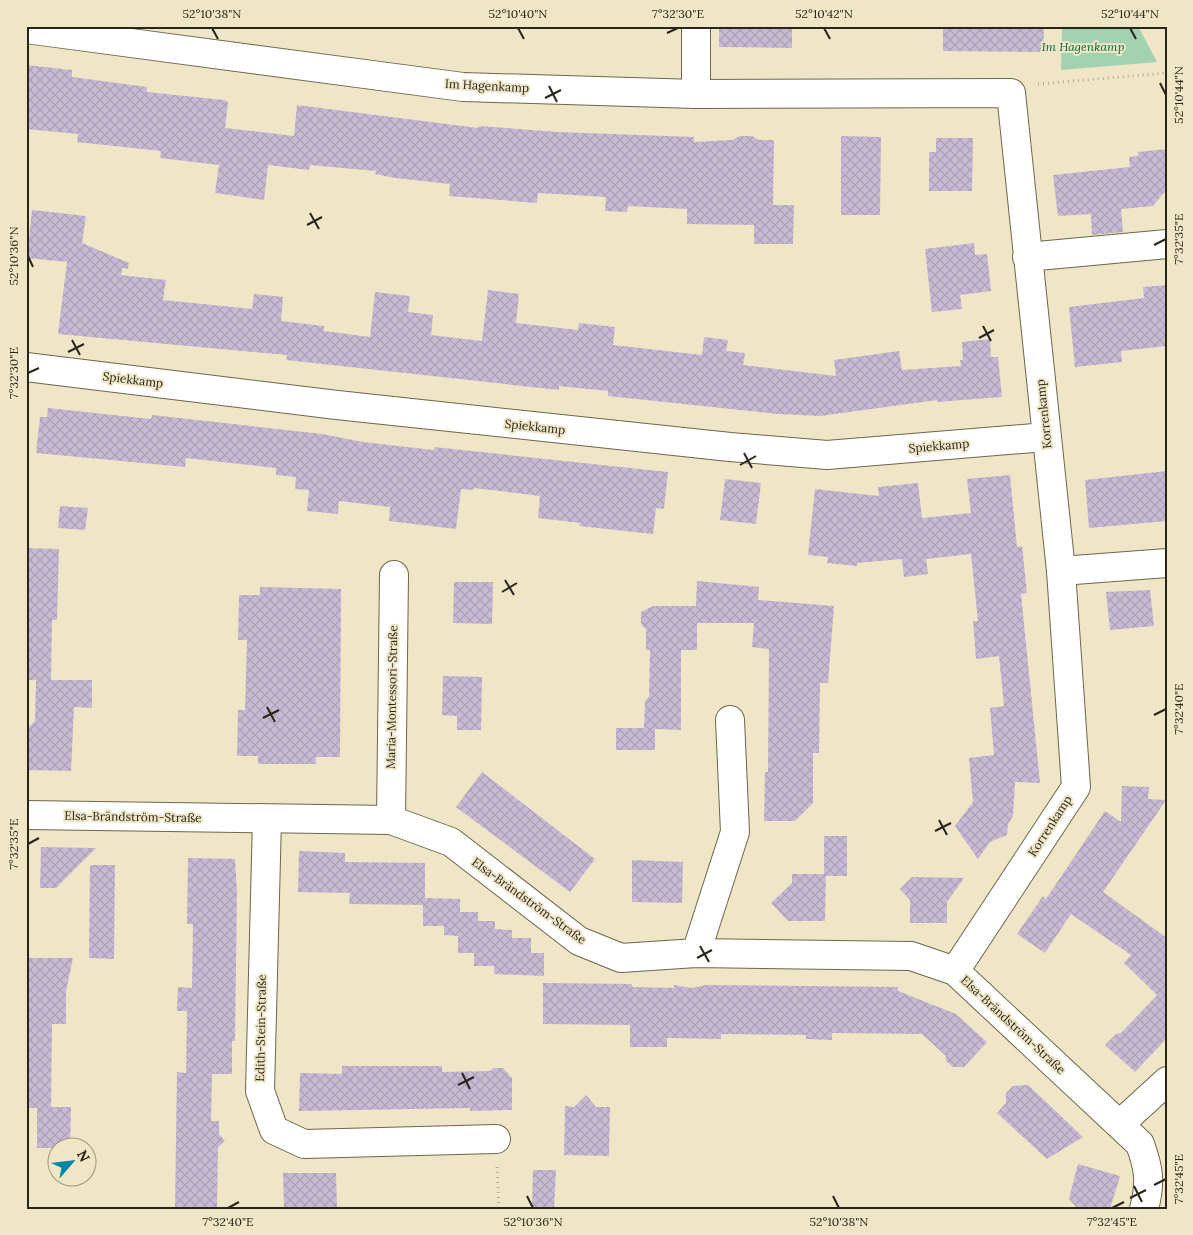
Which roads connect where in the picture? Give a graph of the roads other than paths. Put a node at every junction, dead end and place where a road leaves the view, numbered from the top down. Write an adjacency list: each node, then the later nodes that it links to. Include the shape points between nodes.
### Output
1 (696, 26): 4 (street)
2 (26, 28): 4 (street, Im Hagenkamp, via 463,86)
3 (1011, 93): 4 (street, Im Hagenkamp); 6 (street, Korrenkamp)
4 (696, 94)
5 (1167, 244): 6 (street)
6 (1027, 257): 8 (street, Korrenkamp)
7 (26, 367): 8 (street, Spiekkamp, via 346,406 827,455)
8 (1046, 438): 10 (street, Korrenkamp)
9 (1167, 563): 10 (street)
10 (1061, 571): 17 (street, Korrenkamp, via 1076,787)
11 (394, 575): 15 (street, Maria-Montessori-Straße)
12 (730, 720): 16 (street, via 735,832)
13 (26, 815): 14 (street, Elsa-Brändström-Straße)
14 (267, 819): 15 (street, Elsa-Brändström-Straße); 20 (street, Edith-Stein-Straße, via 260,1091 274,1130 304,1144)
15 (391, 820): 16 (street, Elsa-Brändström-Straße, via 451,842 579,941 621,958)
16 (696, 953): 17 (street, Elsa-Brändström-Straße, via 911,956)
17 (955, 971): 19 (street, Elsa-Brändström-Straße)
18 (1167, 1081): 19 (street)
19 (1120, 1124): 21 (street, Elsa-Brändström-Straße, via 1140,1144 1149,1169)
20 (496, 1139)
21 (1144, 1209)

